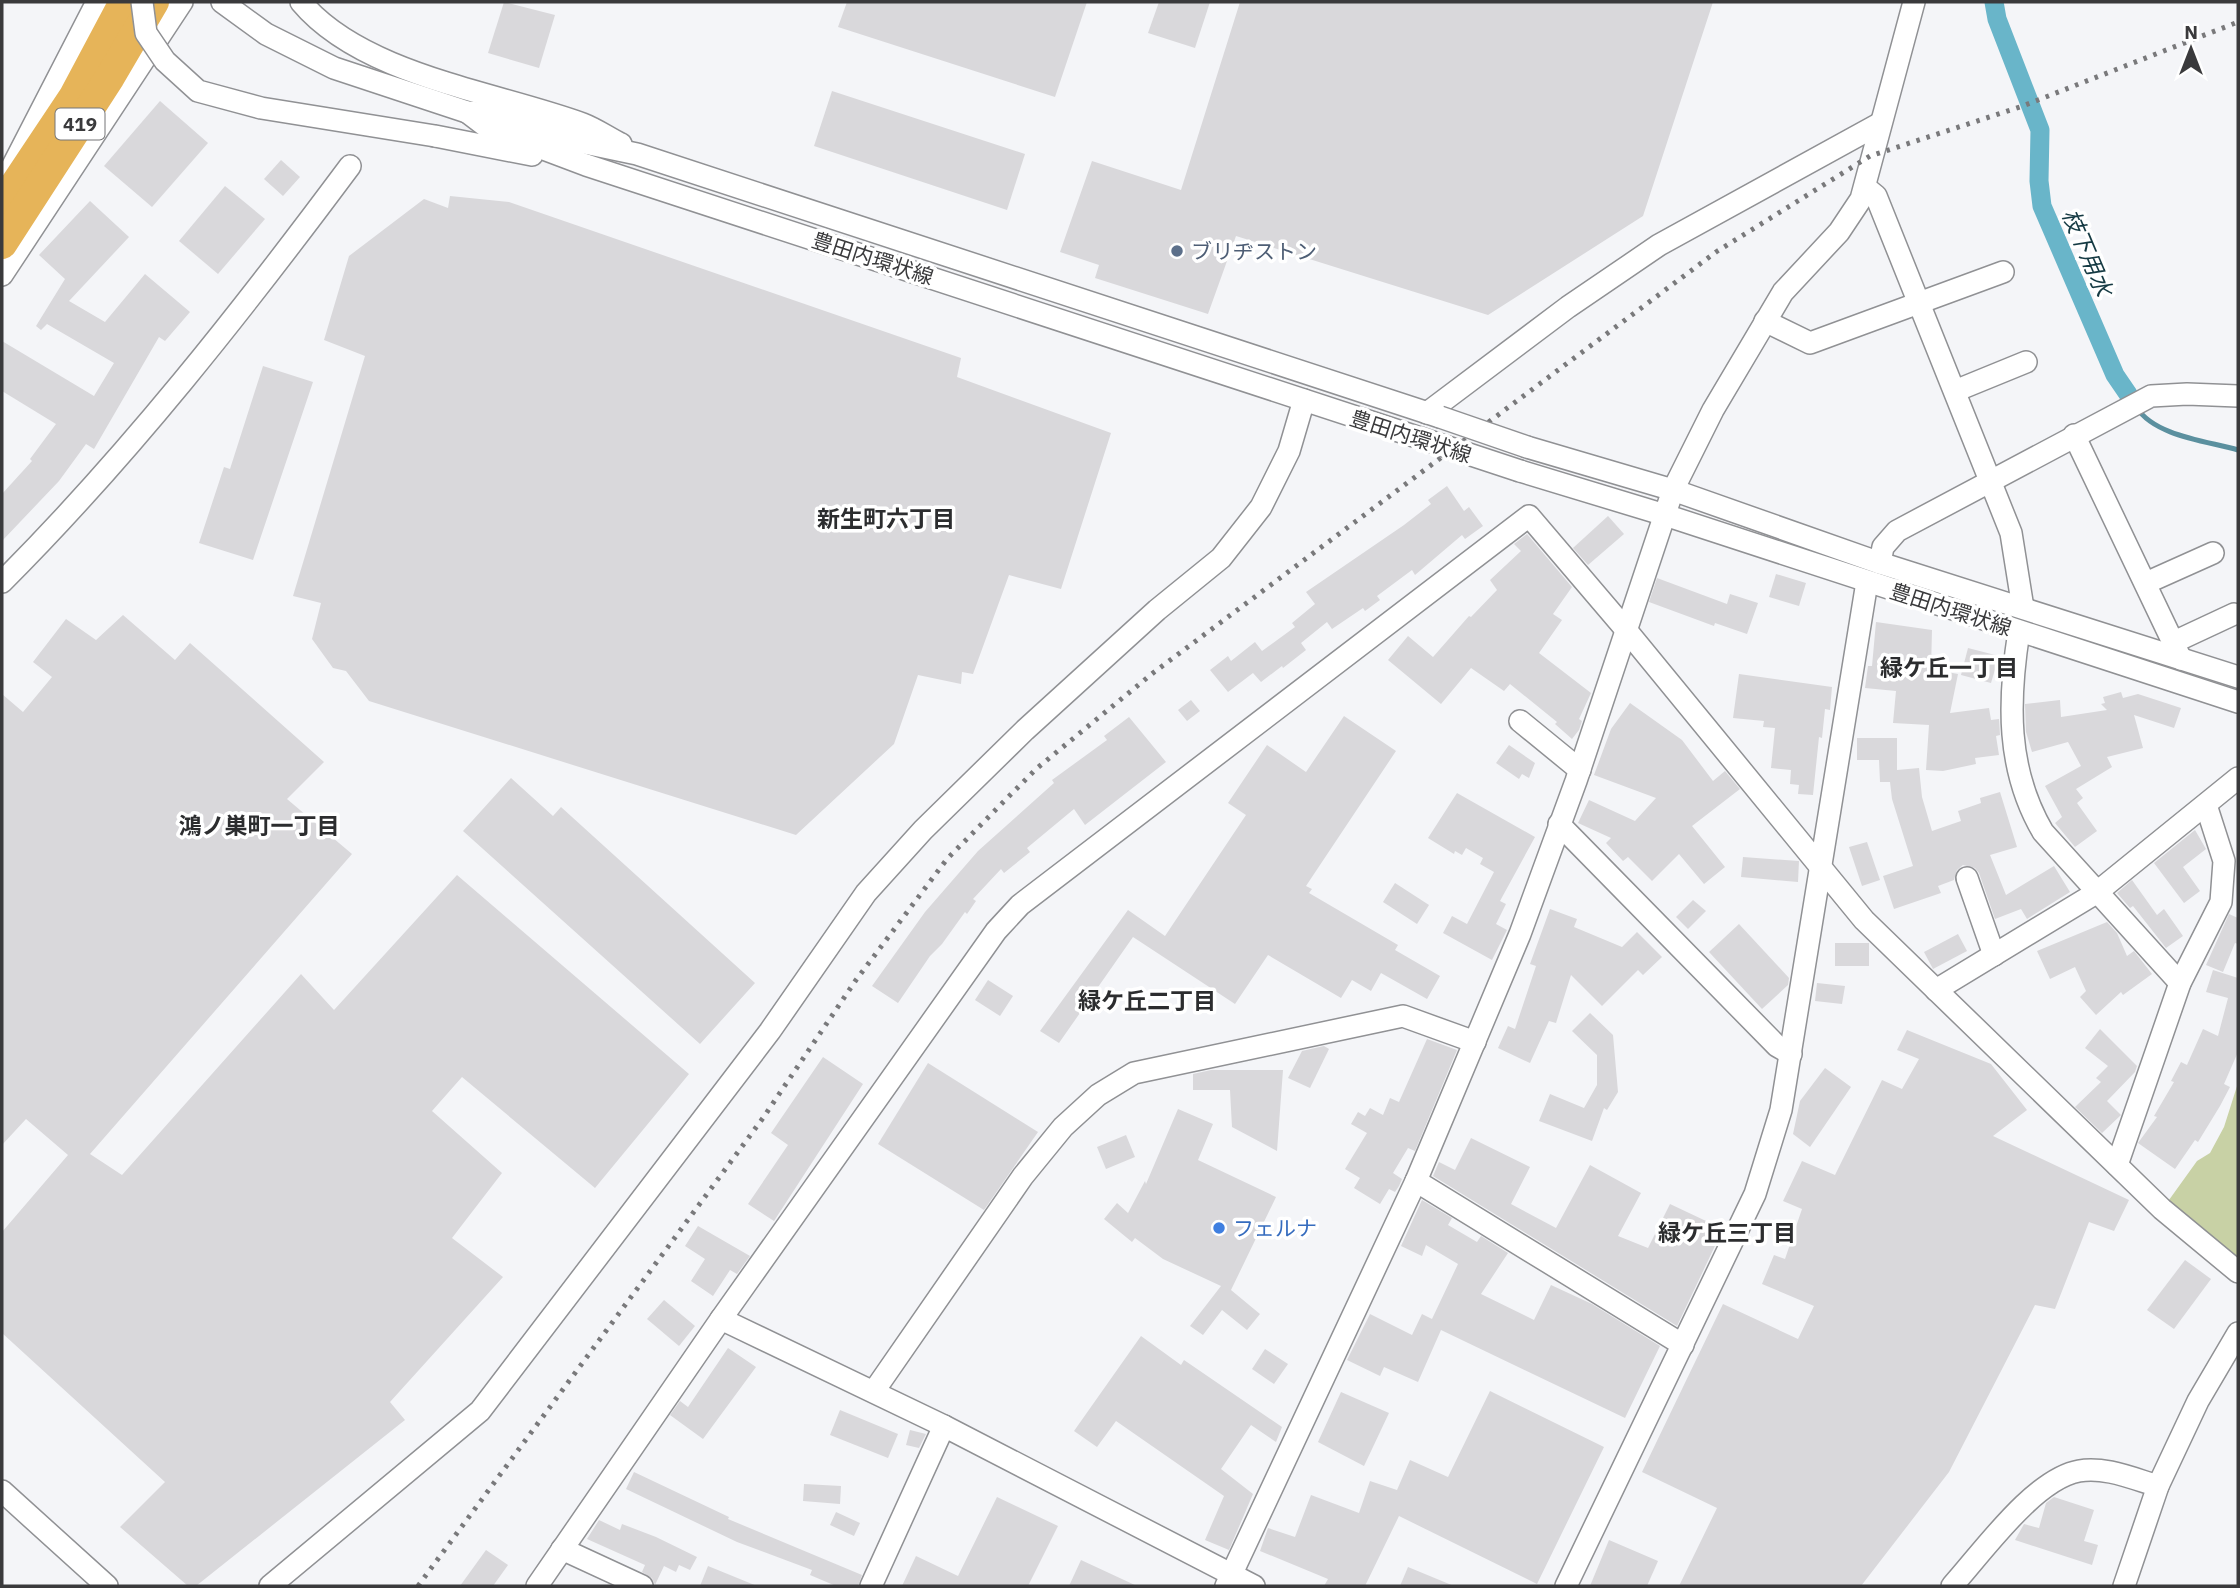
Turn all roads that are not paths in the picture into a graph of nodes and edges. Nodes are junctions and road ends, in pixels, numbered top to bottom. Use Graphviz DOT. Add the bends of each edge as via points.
graph roads {
  1 [pos="97,2"];
  2 [pos="124,2"];
  3 [pos="142,2"];
  4 [pos="154,2"];
  5 [pos="182,2"];
  6 [pos="222,2"];
  7 [pos="301,2"];
  8 [pos="1914,2"];
  9 [pos="467,112"];
  10 [pos="1879,124"];
  11 [pos="638,154"];
  12 [pos="586,165"];
  13 [pos="350,166"];
  14 [pos="2,186"];
  15 [pos="1865,187"];
  16 [pos="2,204"];
  17 [pos="2,244"];
  18 [pos="2003,272"];
  19 [pos="2,275"];
  20 [pos="1919,302"];
  21 [pos="1765,321"];
  22 [pos="2026,362"];
  23 [pos="1955,391"];
  24 [pos="2238,396"];
  25 [pos="1304,400"];
  26 [pos="1434,415"];
  27 [pos="2074,435"];
  28 [pos="1990,480"];
  29 [pos="1673,491"];
  30 [pos="1665,515"];
  31 [pos="2213,553"];
  32 [pos="1880,563"];
  33 [pos="2,582"];
  34 [pos="1867,582"];
  35 [pos="2146,583"];
  36 [pos="2023,608"];
  37 [pos="2234,614"];
  38 [pos="1627,631"];
  39 [pos="2019,631"];
  40 [pos="2178,650"];
  41 [pos="2238,677"];
  42 [pos="2238,702"];
  43 [pos="1520,721"];
  44 [pos="1580,770"];
  45 [pos="2238,778"];
  46 [pos="2206,806"];
  47 [pos="1559,824"];
  48 [pos="1820,869"];
  49 [pos="1967,878"];
  50 [pos="2096,893"];
  51 [pos="1994,955"];
  52 [pos="2179,983"];
  53 [pos="1936,990"];
  54 [pos="1475,1042"];
  55 [pos="1791,1054"];
  56 [pos="2117,1165"];
  57 [pos="1416,1181"];
  58 [pos="2238,1272"];
  59 [pos="721,1319"];
  60 [pos="2238,1333"];
  61 [pos="1683,1345"];
  62 [pos="874,1391"];
  63 [pos="944,1426"];
  64 [pos="2158,1486"];
  65 [pos="2,1491"];
  66 [pos="562,1549"];
  67 [pos="1229,1581"];
  68 [pos="107,1586"];
  69 [pos="270,1586"];
  70 [pos="537,1586"];
  71 [pos="642,1586"];
  72 [pos="871,1586"];
  73 [pos="1254,1586"];
  74 [pos="1566,1586"];
  75 [pos="1952,1586"];
  76 [pos="2124,1586"];
  1 -- 14 [label="street"];
  2 -- 16 [label="highway, 419" via="74,96"];
  3 -- 12 [label="street, bridge" via="146,33 165,61 198,91 261,108"];
  4 -- 17 [label="highway, 419"];
  5 -- 19 [label="street"];
  6 -- 9 [label="street" via="266,34 334,68"];
  7 -- 11 [label="street" via="318,22 362,50 586,125"];
  8 -- 10 [label="street"];
  9 -- 11 [label="street" via="494,114 580,142"];
  9 -- 12 [label="street" via="488,128"];
  10 -- 15 [label="street"];
  10 -- 26 [label="street" via="1659,245 1568,307"];
  11 -- 26 [label="street, 豊田内環状線"];
  12 -- 25 [label="street, 豊田内環状線"];
  13 -- 33 [label="street" via="247,302 57,526"];
  15 -- 20 [label="street" via="1876,196"];
  15 -- 21 [label="street" via="1857,209 1783,292"];
  18 -- 20 [label="street"];
  20 -- 21 [label="street" via="1810,343"];
  20 -- 23 [label="street"];
  21 -- 29 [label="street"];
  22 -- 23 [label="street"];
  23 -- 28 [label="street"];
  24 -- 27 [label="street" via="2151,397"];
  25 -- 30 [label="street, 豊田内環状線, bridge"];
  25 -- 69 [label="street" via="1289,451 1261,507 1221,558 1025,730 866,893 769,1031 480,1411"];
  26 -- 29 [label="street, 豊田内環状線, bridge"];
  27 -- 28 [label="street"];
  27 -- 35 [label="street"];
  28 -- 32 [label="street" via="1897,531 1883,547"];
  28 -- 36 [label="street" via="2011,533"];
  29 -- 30 [label="street"];
  29 -- 32 [label="street, 豊田内環状線"];
  30 -- 34 [label="street, 豊田内環状線"];
  30 -- 38 [label="street"];
  31 -- 35 [label="street"];
  32 -- 36 [label="street, 豊田内環状線"];
  34 -- 39 [label="street, 豊田内環状線"];
  34 -- 48 [label="street"];
  35 -- 40 [label="street"];
  36 -- 40 [label="street, 豊田内環状線"];
  37 -- 40 [label="street"];
  38 -- 44 [label="street"];
  38 -- 48 [label="street"];
  38 -- 59 [label="street" via="1529,516 1518,524 1020,905 996,931"];
  39 -- 42 [label="street, 豊田内環状線"];
  39 -- 50 [label="street" via="2011,684 2019,781 2043,832"];
  40 -- 41 [label="street, 豊田内環状線"];
  43 -- 44 [label="street"];
  44 -- 47 [label="street"];
  45 -- 46 [label="street"];
  46 -- 50 [label="street"];
  46 -- 52 [label="street" via="2224,861 2221,902"];
  47 -- 54 [label="street"];
  47 -- 55 [label="street" via="1777,1046"];
  48 -- 53 [label="street" via="1864,920"];
  48 -- 55 [label="street"];
  49 -- 51 [label="street"];
  50 -- 51 [label="street"];
  50 -- 52 [label="street"];
  51 -- 53 [label="street"];
  52 -- 56 [label="street"];
  53 -- 56 [label="street"];
  54 -- 57 [label="street"];
  54 -- 62 [label="street" via="1403,1016 1134,1073 1063,1127 1023,1176"];
  55 -- 61 [label="street" via="1781,1110 1755,1195"];
  56 -- 58 [label="street"];
  57 -- 61 [label="street"];
  57 -- 67 [label="street"];
  59 -- 62 [label="street"];
  59 -- 66 [label="street"];
  60 -- 64 [label="street"];
  61 -- 74 [label="street"];
  62 -- 63 [label="street"];
  63 -- 67 [label="street"];
  63 -- 72 [label="street"];
  64 -- 75 [label="street" via="2098,1470 2061,1476 2034,1497"];
  64 -- 76 [label="street"];
  65 -- 68 [label="street"];
  66 -- 70 [label="street"];
  66 -- 71 [label="street"];
  67 -- 73 [label="street"];
}
